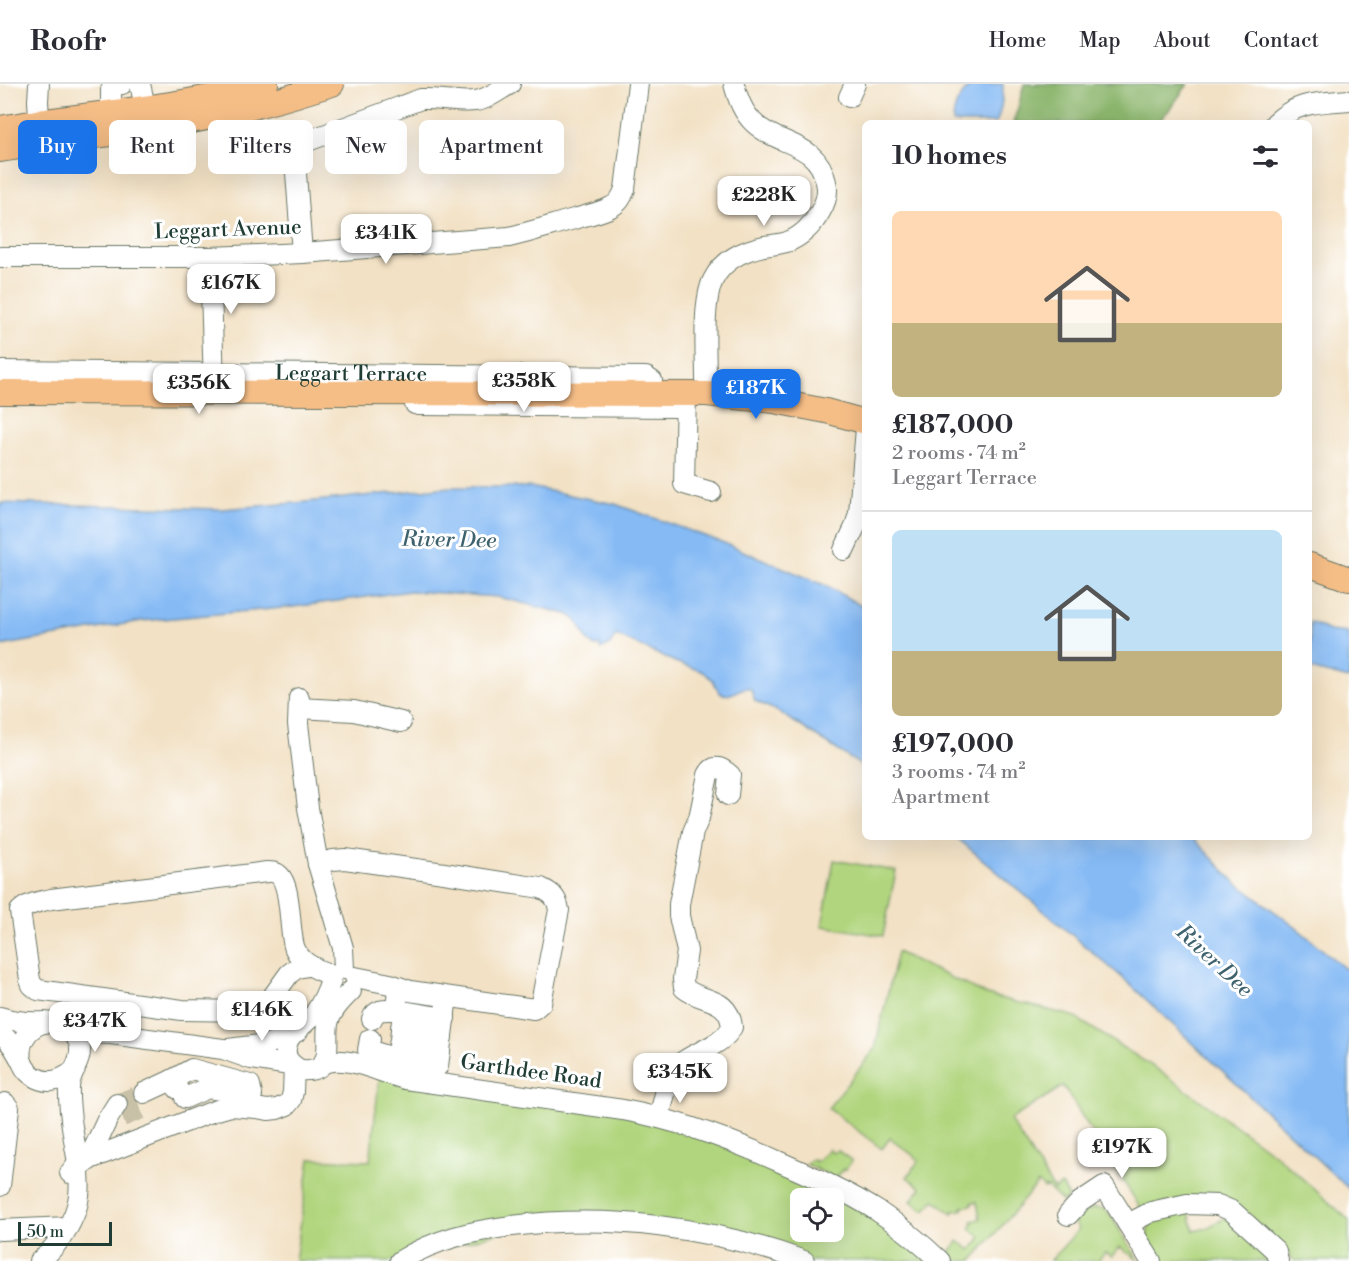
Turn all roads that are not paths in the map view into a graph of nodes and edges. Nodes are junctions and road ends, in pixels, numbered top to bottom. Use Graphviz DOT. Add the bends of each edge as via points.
graph roads {
  1 [pos="39,84"];
  2 [pos="122,84"];
  3 [pos="140,84"];
  4 [pos="266,84"];
  5 [pos="332,84"];
  6 [pos="510,84"];
  7 [pos="638,84"];
  8 [pos="734,84"];
  9 [pos="1349,100"];
  10 [pos="189,111"];
  11 [pos="111,112"];
  12 [pos="147,118"];
  13 [pos="39,120"];
  14 [pos="84,120"];
  15 [pos="1278,120"];
  16 [pos="97,125"];
  17 [pos="0,128"];
  18 [pos="18,130"];
  19 [pos="18,142"];
  20 [pos="0,150"];
  21 [pos="302,253"];
  22 [pos="0,257"];
  23 [pos="210,257"];
  24 [pos="0,371"];
  25 [pos="214,384"];
  26 [pos="0,392"];
  27 [pos="398,392"];
  28 [pos="651,393"];
  29 [pos="696,393"];
  30 [pos="862,421"];
  31 [pos="862,477"];
  32 [pos="711,492"];
  33 [pos="844,550"];
  34 [pos="1312,567"];
  35 [pos="1349,579"];
  36 [pos="401,722"];
  37 [pos="728,795"];
  38 [pos="318,864"];
  39 [pos="308,966"];
  40 [pos="343,979"];
  41 [pos="398,987"];
  42 [pos="447,997"];
  43 [pos="0,1017"];
  44 [pos="372,1019"];
  45 [pos="58,1025"];
  46 [pos="296,1031"];
  47 [pos="399,1031"];
  48 [pos="0,1033"];
  49 [pos="443,1036"];
  50 [pos="134,1038"];
  51 [pos="370,1039"];
  52 [pos="327,1042"];
  53 [pos="223,1049"];
  54 [pos="22,1062"];
  55 [pos="323,1064"];
  56 [pos="77,1065"];
  57 [pos="294,1066"];
  58 [pos="368,1067"];
  59 [pos="41,1080"];
  60 [pos="254,1101"];
  61 [pos="5,1103"];
  62 [pos="193,1107"];
  63 [pos="70,1108"];
  64 [pos="658,1117"];
  65 [pos="78,1167"];
  66 [pos="0,1186"];
  67 [pos="1068,1215"];
  68 [pos="1128,1224"];
  69 [pos="65,1227"];
  70 [pos="0,1230"];
  71 [pos="46,1256"];
  72 [pos="400,1261"];
  73 [pos="804,1261"];
  74 [pos="940,1261"];
  75 [pos="1151,1261"];
  76 [pos="1278,1261"];
  1 -- 13 [label="street"];
  2 -- 11 [label="street" via="111,90"];
  3 -- 12 [label="street"];
  4 -- 10 [label="main road" via="226,94"];
  5 -- 10 [label="main road" via="264,104"];
  6 -- 21 [label="street" via="476,101 421,99 305,142 296,151 295,160"];
  7 -- 21 [label="street, Leggart Avenue" via="625,189 612,207 509,237"];
  8 -- 29 [label="street" via="740,103 756,125 810,153 823,171 827,196 817,218 798,237 743,252 721,268 713,280"];
  9 -- 15 [label="street" via="1299,106"];
  10 -- 12 [label="main road"];
  11 -- 12 [label="main road"];
  11 -- 14 [label="main road"];
  12 -- 16 [label="main road"];
  17 -- 18 [label="main road"];
  19 -- 20 [label="main road"];
  21 -- 23 [label="street, Leggart Avenue"];
  22 -- 23 [label="street, Leggart Avenue"];
  23 -- 25 [label="street"];
  24 -- 25 [label="street, Leggart Terrace"];
  25 -- 26 [label="main road, Leggart Terrace"];
  25 -- 27 [label="main road, Leggart Terrace"];
  25 -- 28 [label="street, Leggart Terrace" via="646,377 652,381"];
  27 -- 28 [label="main road, Leggart Terrace"];
  27 -- 29 [label="street, Leggart Terrace" via="419,405 667,407 678,407"];
  28 -- 29 [label="main road, Leggart Terrace"];
  29 -- 30 [label="main road, Leggart Terrace" via="774,401"];
  29 -- 32 [label="street" via="684,484"];
  31 -- 33 [label="street" via="859,513"];
  34 -- 35 [label="main road"];
  36 -- 38 [label="street" via="299,703 298,724"];
  37 -- 64 [label="street" via="730,775 715,767 708,775 693,832 679,916 687,951 684,988 724,1007 732,1027 726,1036 673,1072"];
  38 -- 40 [label="street" via="343,948"];
  38 -- 42 [label="street" via="357,860 551,892 559,910 541,1003 534,1009"];
  39 -- 39 [label="street" via="289,974 268,1003 250,1011 182,1010 38,990 30,980 20,911 27,905 51,899 276,873 282,877 287,892 295,948"];
  39 -- 40 [label="street"];
  40 -- 41 [label="street"];
  40 -- 46 [label="street" via="327,992 316,1011"];
  40 -- 52 [label="street" via="327,1027"];
  41 -- 42 [label="street"];
  41 -- 47 [label="street"];
  42 -- 49 [label="street"];
  43 -- 45 [label="street"];
  44 -- 47 [label="street" via="380,1010"];
  45 -- 50 [label="street"];
  45 -- 54 [label="street" via="39,1024 31,1029 21,1044"];
  45 -- 56 [label="street" via="74,1034 78,1042"];
  46 -- 52 [label="street" via="314,1029"];
  46 -- 53 [label="street" via="270,1043"];
  46 -- 57 [label="street" via="286,1048"];
  47 -- 49 [label="street"];
  47 -- 49 [label="street" via="438,1066"];
  47 -- 51 [label="street" via="369,1050"];
  48 -- 54 [label="street"];
  50 -- 53 [label="street"];
  50 -- 56 [label="street" via="95,1049"];
  52 -- 55 [label="street"];
  52 -- 58 [label="street, Garthdee Road"];
  53 -- 57 [label="street" via="251,1059"];
  54 -- 59 [label="street" via="26,1070"];
  55 -- 57 [label="street" via="312,1070"];
  55 -- 58 [label="street, Garthdee Road" via="336,1060"];
  56 -- 59 [label="street" via="60,1080"];
  56 -- 63 [label="street" via="70,1079"];
  57 -- 60 [label="street" via="293,1092 287,1105 268,1110"];
  58 -- 64 [label="street, Garthdee Road" via="405,1079"];
  59 -- 65 [label="street" via="56,1101"];
  60 -- 62 [label="street"];
  60 -- 62 [label="street" via="208,1088"];
  60 -- 62 [label="street" via="250,1084 192,1069 155,1091"];
  61 -- 66 [label="street" via="9,1108"];
  62 -- 65 [label="street"];
  63 -- 65 [label="street"];
  63 -- 65 [label="street" via="84,1119 115,1114"];
  64 -- 74 [label="street, Garthdee Road" via="724,1137 818,1178 879,1212"];
  65 -- 69 [label="street" via="79,1198"];
  67 -- 68 [label="street" via="1104,1186"];
  68 -- 75 [label="street"];
  68 -- 76 [label="street" via="1151,1212 1187,1204 1218,1205 1232,1211 1276,1251"];
  69 -- 70 [label="street"];
  69 -- 71 [label="street"];
  72 -- 73 [label="street" via="451,1237 487,1229 567,1221 670,1227 754,1244"];
}
